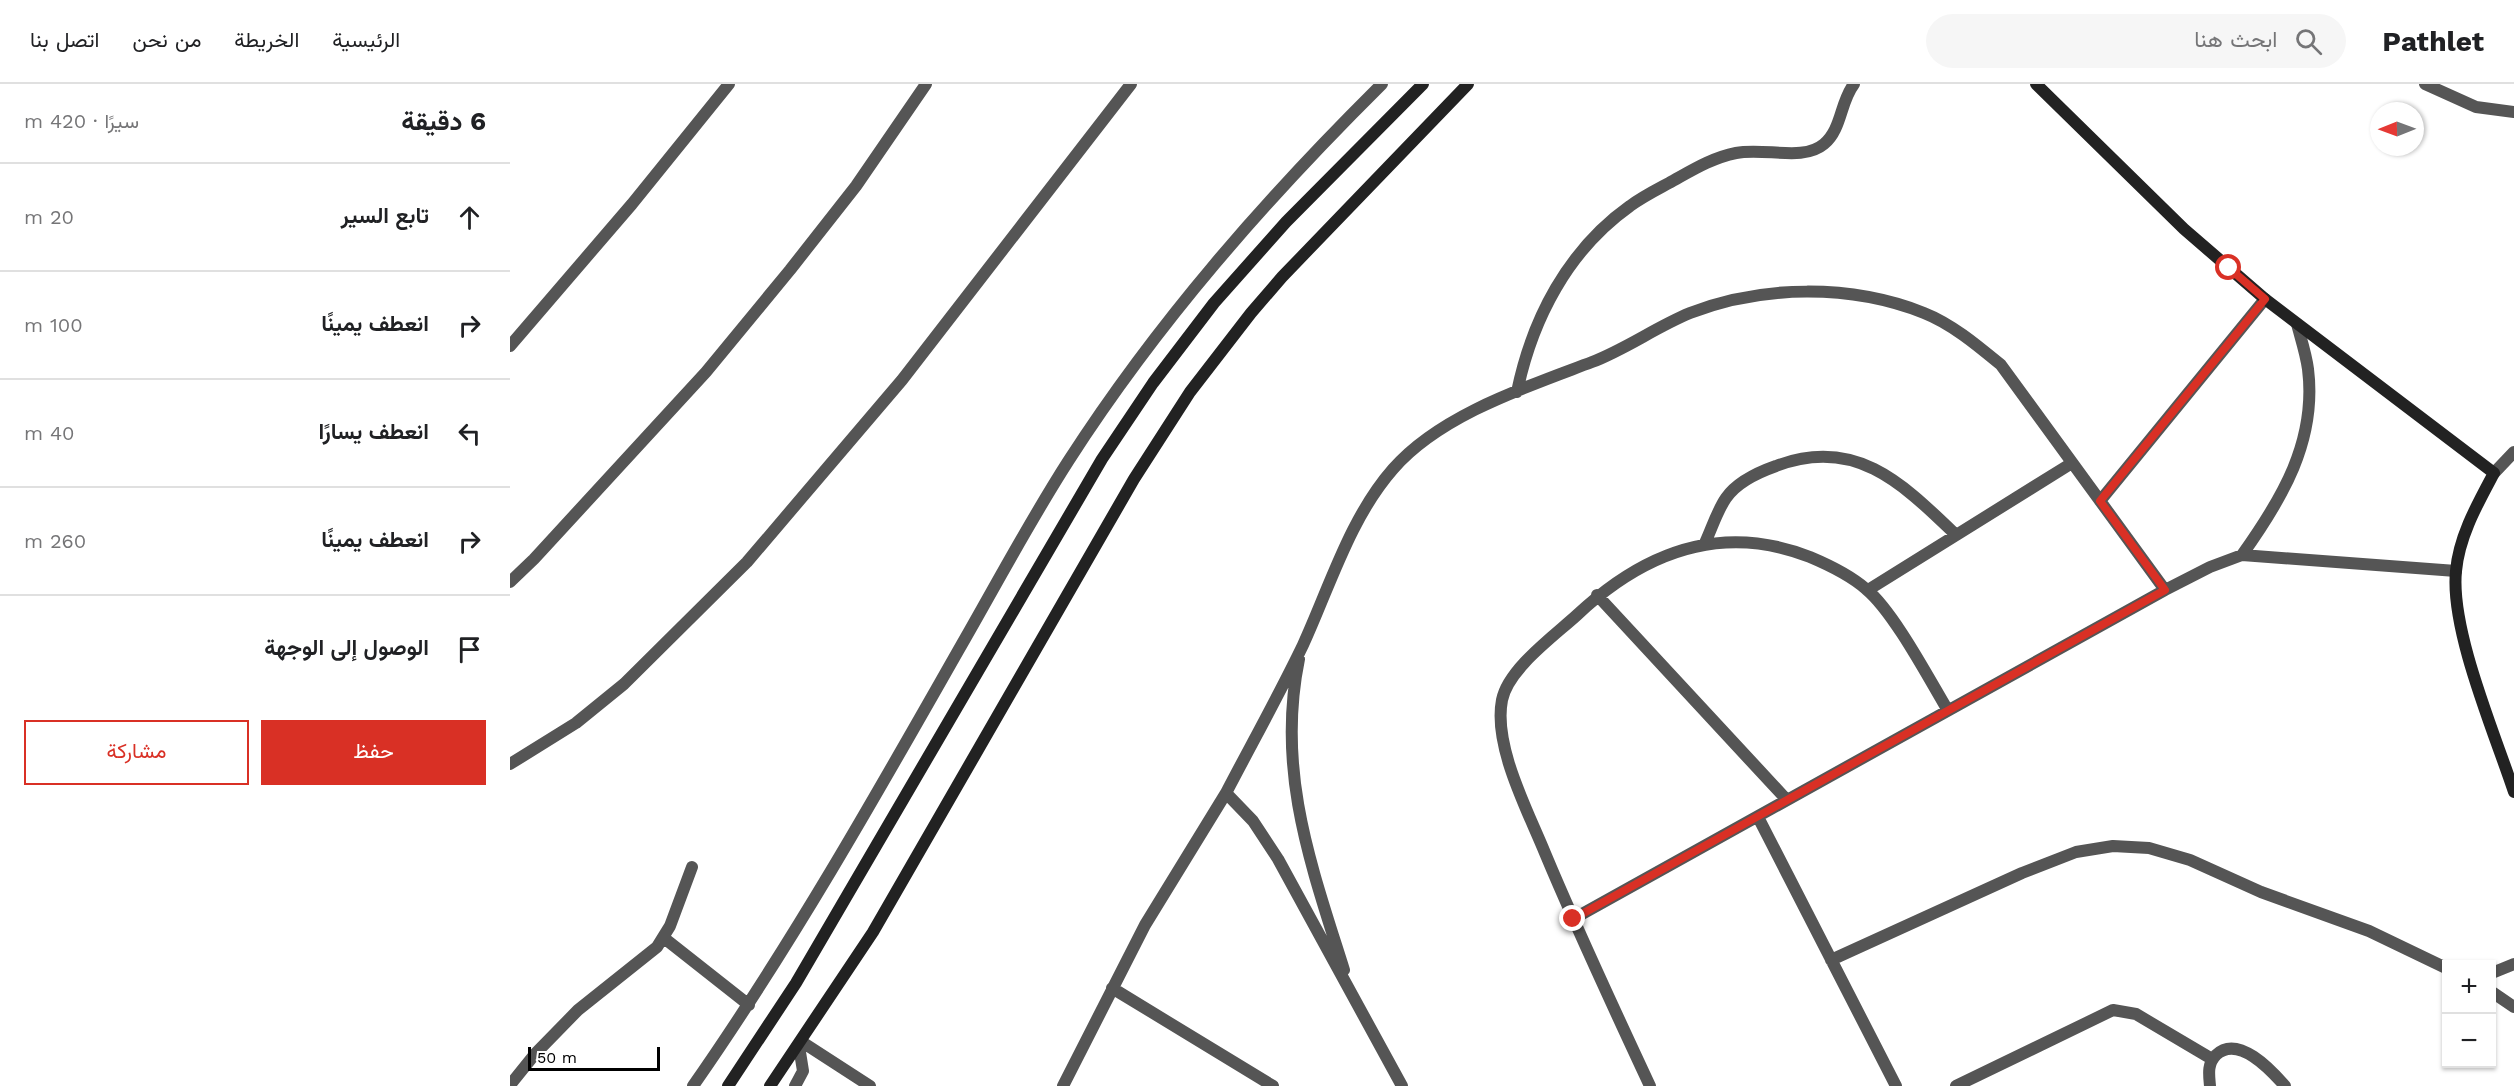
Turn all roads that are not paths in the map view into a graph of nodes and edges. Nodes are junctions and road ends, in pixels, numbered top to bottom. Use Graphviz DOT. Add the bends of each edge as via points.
graph roads {
  1 [pos="729,84"];
  2 [pos="926,84"];
  3 [pos="1131,84"];
  4 [pos="1382,84"];
  5 [pos="1423,84"];
  6 [pos="1854,84"];
  7 [pos="2036,84"];
  8 [pos="2425,84"];
  9 [pos="1467,85"];
  10 [pos="2514,112"];
  11 [pos="2265,299"];
  12 [pos="2297,324"];
  13 [pos="510,346"];
  14 [pos="1517,392"];
  15 [pos="2514,452"];
  16 [pos="2072,463"];
  17 [pos="2494,473"];
  18 [pos="2100,501"];
  19 [pos="1955,534"];
  20 [pos="1705,543"];
  21 [pos="2242,555"];
  22 [pos="2456,571"];
  23 [pos="510,582"];
  24 [pos="1868,590"];
  25 [pos="2165,590"];
  26 [pos="1597,596"];
  27 [pos="1302,646"];
  28 [pos="1947,709"];
  29 [pos="510,764"];
  30 [pos="2514,792"];
  31 [pos="1226,793"];
  32 [pos="1786,799"];
  33 [pos="1758,817"];
  34 [pos="692,867"];
  35 [pos="1573,919"];
  36 [pos="664,938"];
  37 [pos="1831,960"];
  38 [pos="2514,964"];
  39 [pos="2442,966"];
  40 [pos="2496,971"];
  41 [pos="1112,988"];
  42 [pos="1351,991"];
  43 [pos="2496,995"];
  44 [pos="749,1005"];
  45 [pos="2514,1007"];
  46 [pos="800,1044"];
  47 [pos="2212,1059"];
  48 [pos="510,1085"];
  49 [pos="693,1086"];
  50 [pos="728,1086"];
  51 [pos="770,1086"];
  52 [pos="795,1086"];
  53 [pos="870,1086"];
  54 [pos="1063,1086"];
  55 [pos="1273,1086"];
  56 [pos="1402,1086"];
  57 [pos="1650,1086"];
  58 [pos="1896,1086"];
  59 [pos="1956,1086"];
  60 [pos="2210,1086"];
  61 [pos="2285,1086"];
  1 -- 13 [label="street"];
  2 -- 23 [label="street" via="856,186 706,372"];
  3 -- 29 [label="street" via="902,380 747,562 624,684 576,723"];
  4 -- 44 [label="street" via="1314,151 1225,250 1105,405 1031,520 870,805"];
  5 -- 50 [label="street" via="1249,262 1153,382 1101,459 796,983"];
  6 -- 14 [label="street" via="1844,100 1835,130 1817,149 1798,154 1755,150 1722,156 1630,205 1610,221 1575,259 1547,303 1527,348"];
  7 -- 11 [label="street" via="2184,229"];
  8 -- 10 [label="street" via="2476,107"];
  9 -- 46 [label="street" via="1282,277 1190,392 1134,479 873,932"];
  11 -- 12 [label="street"];
  11 -- 18 [label="street"];
  12 -- 17 [label="street"];
  12 -- 21 [label="street" via="2308,369 2305,440 2279,501"];
  14 -- 16 [label="street" via="1728,300 1767,292 1810,291 1881,299 1926,314 1976,345 2001,366"];
  14 -- 27 [label="street" via="1424,440 1393,469 1349,541"];
  15 -- 17 [label="street"];
  16 -- 18 [label="street"];
  16 -- 19 [label="street"];
  17 -- 22 [label="street" via="2470,518"];
  18 -- 25 [label="street"];
  19 -- 20 [label="street" via="1907,488 1882,472 1846,459 1819,455 1792,460 1743,483 1727,497"];
  19 -- 24 [label="street"];
  20 -- 24 [label="street" via="1741,540 1790,549 1830,565"];
  20 -- 26 [label="street" via="1632,572"];
  21 -- 22 [label="street"];
  21 -- 25 [label="street"];
  22 -- 30 [label="street" via="2457,600 2467,648"];
  24 -- 28 [label="street" via="1893,621"];
  25 -- 28 [label="street"];
  26 -- 32 [label="street"];
  26 -- 35 [label="street" via="1515,673 1502,700 1502,733 1514,779"];
  27 -- 31 [label="street"];
  27 -- 42 [label="street" via="1293,701 1294,786 1304,843"];
  28 -- 32 [label="street"];
  31 -- 41 [label="street" via="1145,925"];
  31 -- 42 [label="street" via="1253,821 1278,859"];
  32 -- 33 [label="street"];
  33 -- 35 [label="street"];
  33 -- 37 [label="street"];
  34 -- 36 [label="street"];
  35 -- 57 [label="street"];
  36 -- 44 [label="street"];
  36 -- 48 [label="street" via="578,1010"];
  37 -- 39 [label="street" via="2022,873 2076,852 2114,846 2148,848 2190,860 2261,892 2369,931"];
  37 -- 58 [label="street"];
  38 -- 40 [label="street"];
  41 -- 54 [label="street"];
  41 -- 55 [label="street"];
  42 -- 56 [label="street"];
  43 -- 45 [label="street"];
  44 -- 49 [label="street"];
  46 -- 51 [label="street"];
  46 -- 52 [label="street" via="803,1071"];
  46 -- 53 [label="street"];
  47 -- 59 [label="street" via="2136,1014 2113,1010"];
  47 -- 60 [label="street"];
  47 -- 61 [label="street" via="2227,1049 2244,1051"];
}
